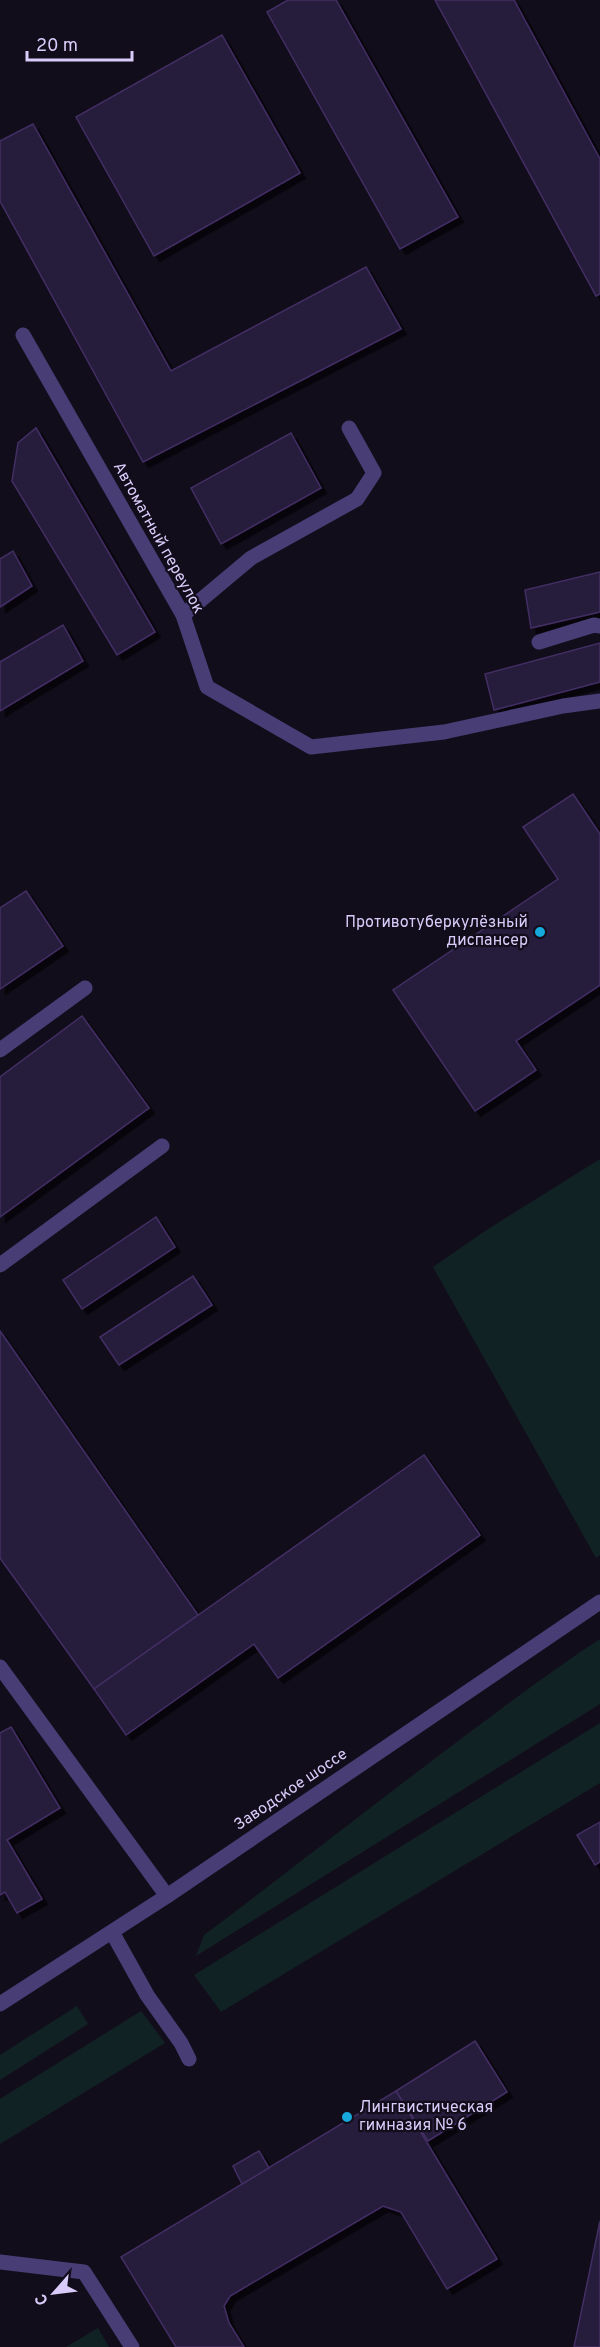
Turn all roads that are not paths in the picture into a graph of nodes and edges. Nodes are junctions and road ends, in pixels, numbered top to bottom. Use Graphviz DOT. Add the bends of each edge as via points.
graph roads {
  1 [pos="23,335"];
  2 [pos="349,428"];
  3 [pos="183,615"];
  4 [pos="600,626"];
  5 [pos="539,642"];
  6 [pos="600,701"];
  7 [pos="85,988"];
  8 [pos="0,1050"];
  9 [pos="162,1146"];
  10 [pos="0,1265"];
  11 [pos="600,1602"];
  12 [pos="0,1667"];
  13 [pos="167,1896"];
  14 [pos="112,1932"];
  15 [pos="0,2004"];
  16 [pos="189,2059"];
  17 [pos="0,2262"];
  18 [pos="132,2347"];
  1 -- 3 [label="street, Автоматный переулок"];
  2 -- 3 [label="street" via="374,473 357,499 250,558"];
  3 -- 6 [label="street, Автоматный переулок" via="207,687 311,747 444,732"];
  4 -- 5 [label="street"];
  7 -- 8 [label="street"];
  9 -- 10 [label="street"];
  11 -- 13 [label="street, Заводское шоссе"];
  12 -- 13 [label="street"];
  13 -- 14 [label="street, Заводское шоссе"];
  14 -- 15 [label="street, Заводское шоссе"];
  14 -- 16 [label="street"];
  17 -- 18 [label="street" via="84,2272"];
}
